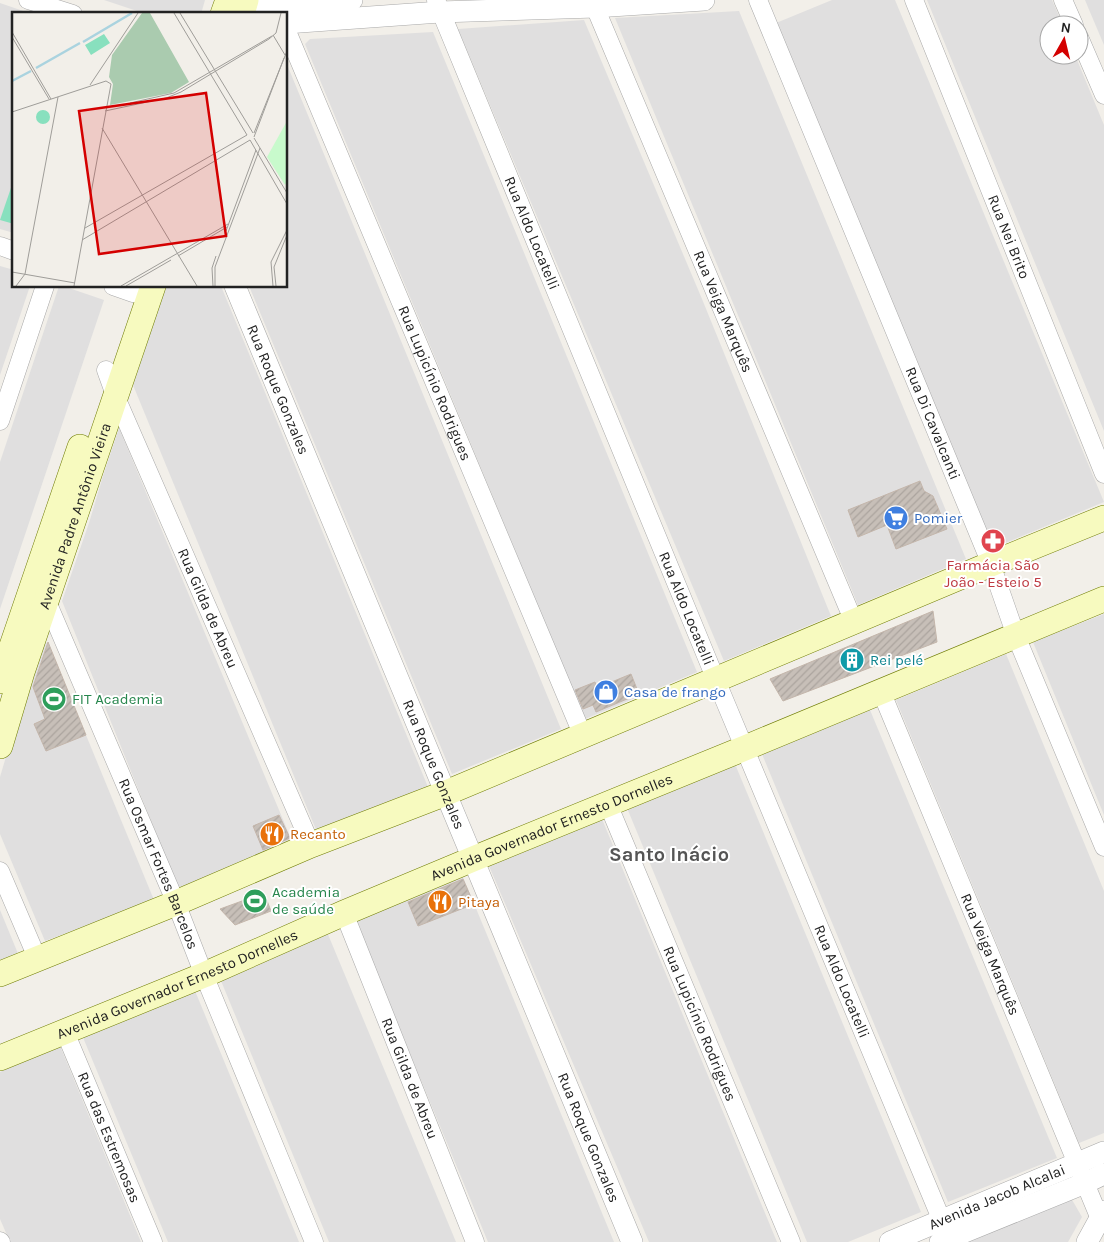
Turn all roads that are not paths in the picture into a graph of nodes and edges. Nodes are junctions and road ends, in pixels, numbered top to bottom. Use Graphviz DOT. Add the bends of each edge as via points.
graph roads {
  1 [pos="28,0"];
  2 [pos="352,0"];
  3 [pos="704,0"];
  4 [pos="758,0"];
  5 [pos="914,0"];
  6 [pos="1063,0"];
  7 [pos="593,4"];
  8 [pos="438,6"];
  9 [pos="235,7"];
  10 [pos="64,8"];
  11 [pos="1070,15"];
  12 [pos="288,23"];
  13 [pos="288,34"];
  14 [pos="1089,61"];
  15 [pos="1104,95"];
  16 [pos="0,246"];
  17 [pos="12,250"];
  18 [pos="44,288"];
  19 [pos="236,288"];
  20 [pos="137,289"];
  21 [pos="106,370"];
  22 [pos="115,395"];
  23 [pos="0,421"];
  24 [pos="1104,474"];
  25 [pos="1104,518"];
  26 [pos="991,564"];
  27 [pos="38,570"];
  28 [pos="1104,599"];
  29 [pos="46,601"];
  30 [pos="854,622"];
  31 [pos="1016,636"];
  32 [pos="716,680"];
  33 [pos="0,681"];
  34 [pos="882,691"];
  35 [pos="583,736"];
  36 [pos="0,746"];
  37 [pos="745,748"];
  38 [pos="446,793"];
  39 [pos="608,804"];
  40 [pos="311,846"];
  41 [pos="1104,847"];
  42 [pos="473,859"];
  43 [pos="0,871"];
  44 [pos="176,903"];
  45 [pos="344,913"];
  46 [pos="38,960"];
  47 [pos="0,974"];
  48 [pos="204,975"];
  49 [pos="65,1032"];
  50 [pos="0,1058"];
  51 [pos="1104,1152"];
  52 [pos="1080,1174"];
  53 [pos="1104,1174"];
  54 [pos="1102,1214"];
  55 [pos="946,1236"];
  56 [pos="153,1242"];
  57 [pos="314,1242"];
  58 [pos="475,1242"];
  59 [pos="632,1242"];
  60 [pos="791,1242"];
  61 [pos="890,1242"];
  62 [pos="1087,1242"];
  1 -- 10 [label="street"];
  2 -- 9 [label="street"];
  3 -- 7 [label="street"];
  4 -- 26 [label="street, Rua Di Cavalcanti"];
  5 -- 24 [label="street, Rua Nei Brito"];
  6 -- 11 [label="street"];
  7 -- 8 [label="street"];
  7 -- 30 [label="street, Rua Veiga Marquês"];
  8 -- 12 [label="street"];
  8 -- 32 [label="street, Rua Aldo Locatelli"];
  13 -- 35 [label="street, Rua Lupicínio Rodrigues"];
  14 -- 15 [label="street"];
  16 -- 17 [label="street"];
  18 -- 23 [label="street"];
  19 -- 38 [label="street, Rua Roque Gonzales"];
  20 -- 21 [label="main road, Avenida Padre Antônio Vieira"];
  20 -- 22 [label="main road, Avenida Padre Antônio Vieira"];
  21 -- 22 [label="street, Rua Gilda de Abreu"];
  21 -- 27 [label="main road, Avenida Padre Antônio Vieira"];
  22 -- 29 [label="main road, Avenida Padre Antônio Vieira"];
  22 -- 40 [label="street, Rua Gilda de Abreu"];
  25 -- 26 [label="main road"];
  26 -- 30 [label="main road"];
  26 -- 31 [label="street, Rua Di Cavalcanti"];
  27 -- 29 [label="street, Rua Osmar Fortes Barcelos"];
  27 -- 33 [label="main road, Avenida Padre Antônio Vieira"];
  28 -- 31 [label="main road, Avenida Governador Ernesto Dornelles"];
  29 -- 36 [label="main road, Avenida Padre Antônio Vieira"];
  29 -- 44 [label="street, Rua Osmar Fortes Barcelos"];
  30 -- 32 [label="main road"];
  31 -- 34 [label="main road, Avenida Governador Ernesto Dornelles"];
  31 -- 41 [label="street, Rua Di Cavalcanti"];
  32 -- 35 [label="main road"];
  32 -- 37 [label="street, Rua Aldo Locatelli"];
  34 -- 37 [label="main road, Avenida Governador Ernesto Dornelles"];
  34 -- 52 [label="street, Rua Veiga Marquês"];
  35 -- 38 [label="main road"];
  37 -- 39 [label="main road, Avenida Governador Ernesto Dornelles"];
  37 -- 55 [label="street, Rua Aldo Locatelli"];
  38 -- 40 [label="main road"];
  38 -- 42 [label="street, Rua Roque Gonzales"];
  39 -- 42 [label="main road, Avenida Governador Ernesto Dornelles"];
  39 -- 60 [label="street, Rua Lupicínio Rodrigues"];
  40 -- 44 [label="main road"];
  42 -- 45 [label="main road, Avenida Governador Ernesto Dornelles"];
  42 -- 59 [label="street, Rua Roque Gonzales"];
  43 -- 46 [label="street"];
  44 -- 46 [label="main road"];
  44 -- 48 [label="street, Rua Osmar Fortes Barcelos"];
  45 -- 48 [label="main road, Avenida Governador Ernesto Dornelles"];
  45 -- 58 [label="street, Rua Gilda de Abreu"];
  46 -- 47 [label="main road"];
  48 -- 49 [label="main road, Avenida Governador Ernesto Dornelles"];
  48 -- 57 [label="street, Rua Osmar Fortes Barcelos"];
  49 -- 50 [label="main road, Avenida Governador Ernesto Dornelles"];
  49 -- 56 [label="street, Rua das Estremosas"];
  51 -- 52 [label="street, Avenida Jacob Alcalai"];
  52 -- 53 [label="street, Avenida Jacob Alcalai"];
  52 -- 54 [label="street, Rua Veiga Marquês"];
  52 -- 55 [label="street, Avenida Jacob Alcalai"];
  54 -- 62 [label="street"];
  55 -- 61 [label="street, Avenida Jacob Alcalai"];
}
